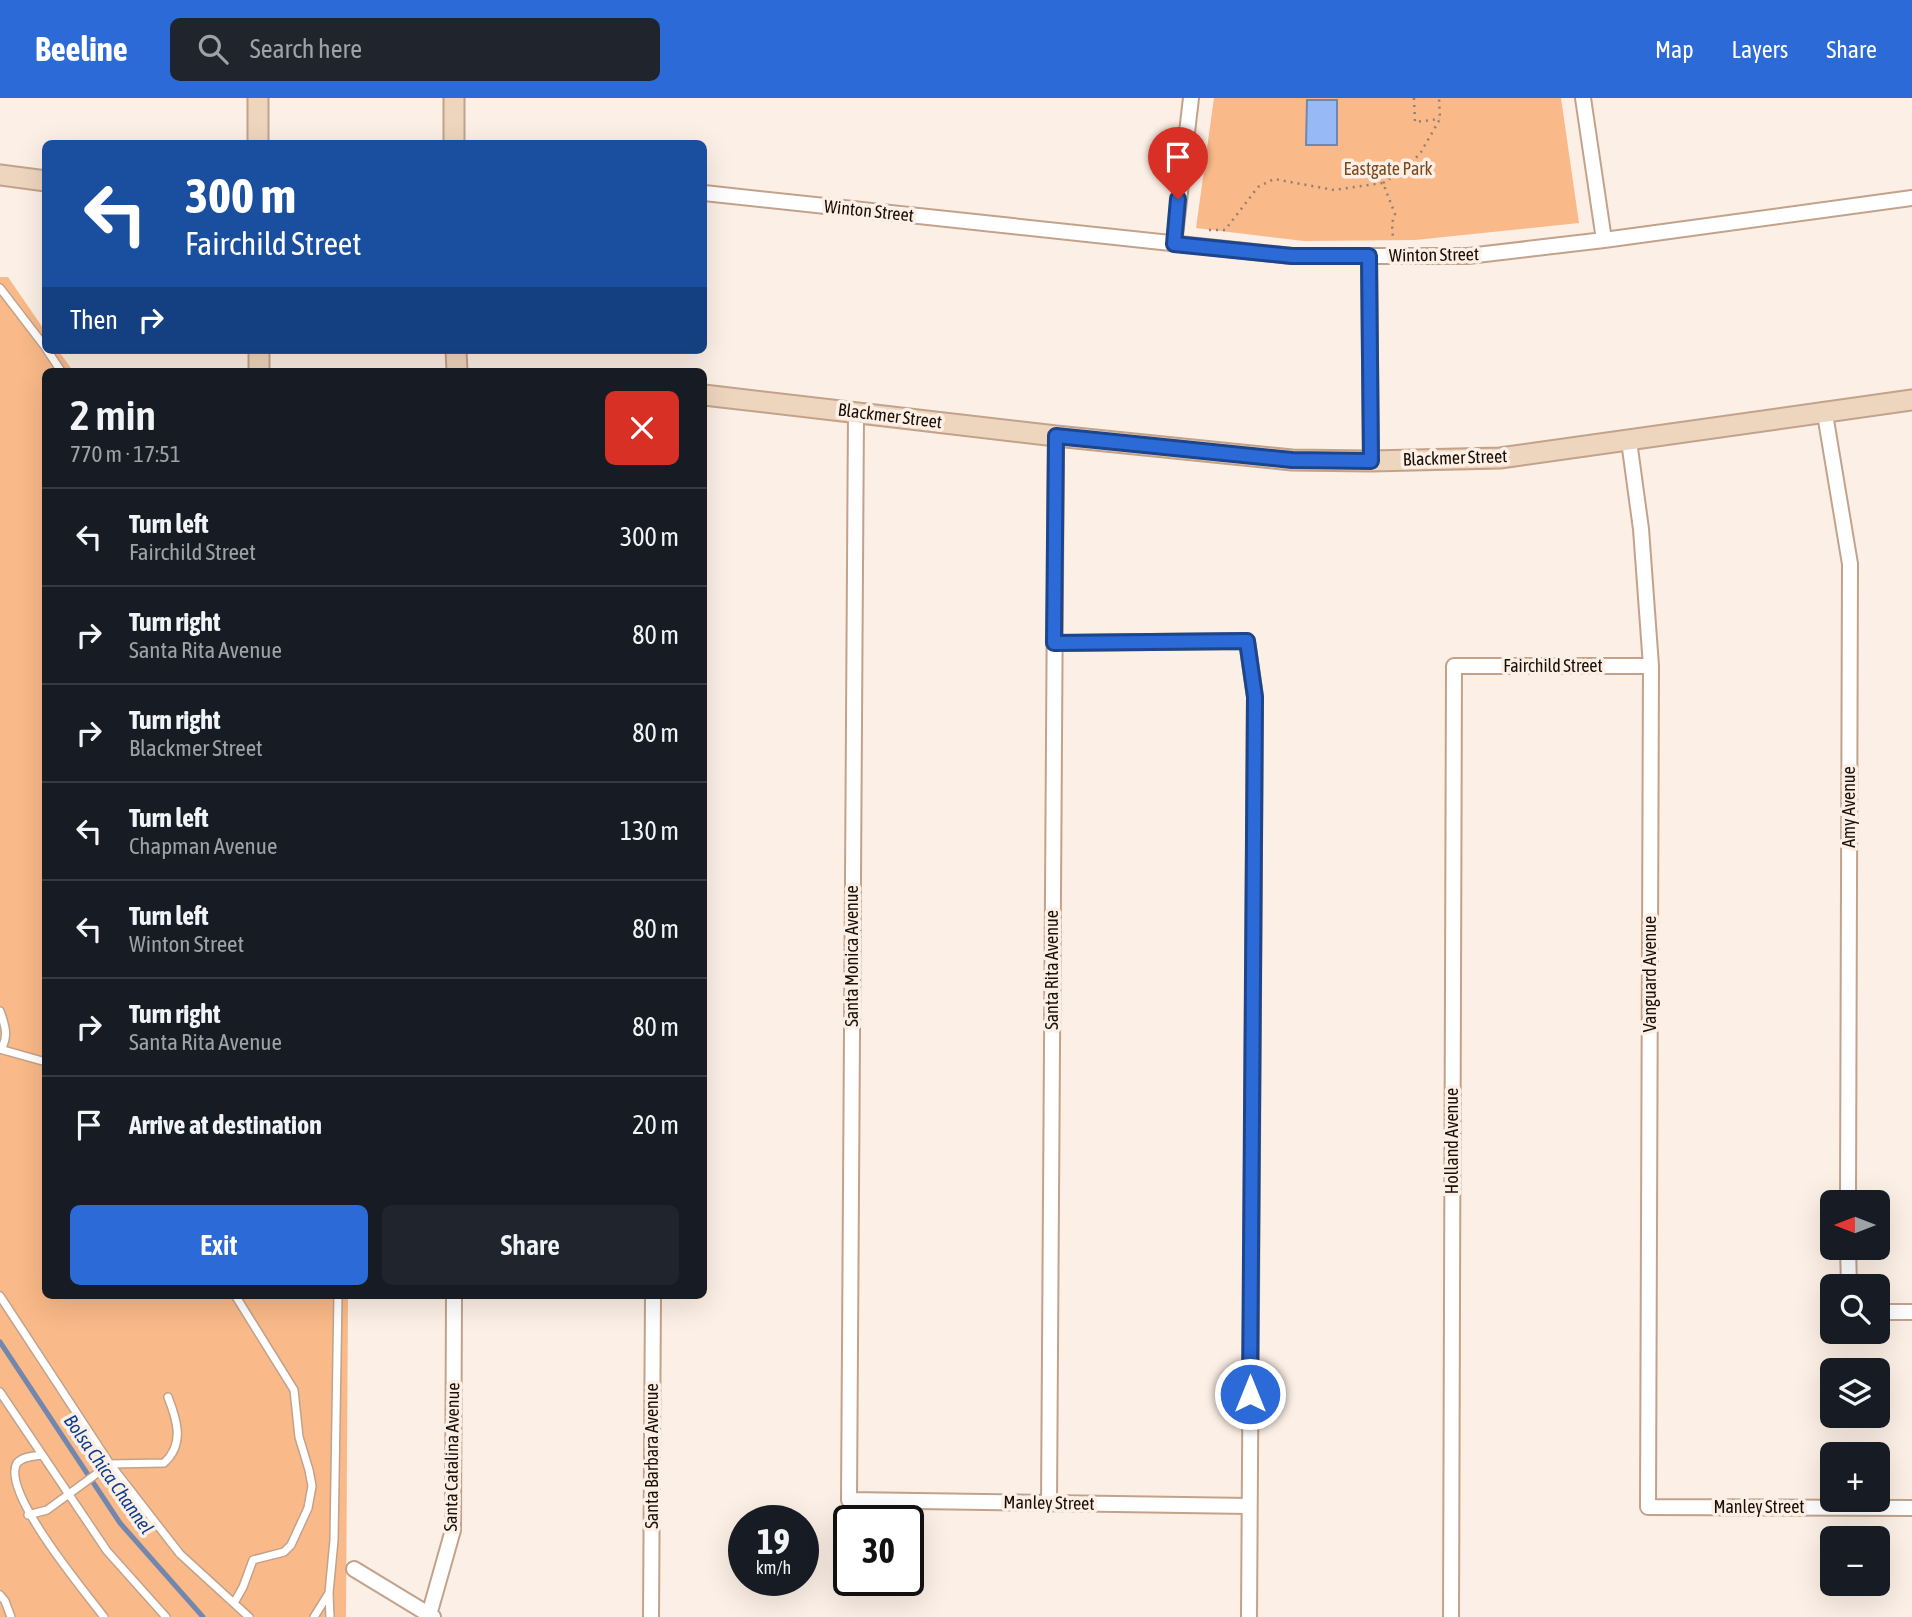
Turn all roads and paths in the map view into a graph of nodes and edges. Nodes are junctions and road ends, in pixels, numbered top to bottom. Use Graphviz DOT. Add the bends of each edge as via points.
graph roads {
  1 [pos="258,98"];
  2 [pos="454,98"];
  3 [pos="1191,98"];
  4 [pos="1413,98"];
  5 [pos="1439,98"];
  6 [pos="1583,98"];
  7 [pos="1440,118"];
  8 [pos="258,140"];
  9 [pos="454,140"];
  10 [pos="0,175"];
  11 [pos="42,180"];
  12 [pos="1384,183"];
  13 [pos="707,193"];
  14 [pos="1912,198"];
  15 [pos="1205,230"];
  16 [pos="1604,240"];
  17 [pos="1174,244"];
  18 [pos="1369,256"];
  19 [pos="1395,256"];
  20 [pos="0,288"];
  21 [pos="42,344"];
  22 [pos="707,394"];
  23 [pos="1912,400"];
  24 [pos="856,412"];
  25 [pos="1825,414"];
  26 [pos="1056,436"];
  27 [pos="1629,441"];
  28 [pos="1371,461"];
  29 [pos="1054,643"];
  30 [pos="1454,666"];
  31 [pos="1651,666"];
  32 [pos="0,1011"];
  33 [pos="0,1049"];
  34 [pos="42,1061"];
  35 [pos="1849,1190"];
  36 [pos="0,1296"];
  37 [pos="237,1299"];
  38 [pos="338,1299"];
  39 [pos="454,1299"];
  40 [pos="653,1299"];
  41 [pos="1890,1312"];
  42 [pos="1912,1312"];
  43 [pos="0,1392"];
  44 [pos="168,1397"];
  45 [pos="42,1455"];
  46 [pos="107,1466"];
  47 [pos="68,1493"];
  48 [pos="849,1500"];
  49 [pos="1049,1504"];
  50 [pos="1250,1506"];
  51 [pos="1648,1507"];
  52 [pos="1912,1508"];
  53 [pos="27,1515"];
  54 [pos="354,1569"];
  55 [pos="329,1593"];
  56 [pos="0,1595"];
  57 [pos="234,1603"];
  58 [pos="431,1616"];
  59 [pos="11,1617"];
  60 [pos="104,1617"];
  61 [pos="166,1617"];
  62 [pos="249,1617"];
  63 [pos="314,1617"];
  64 [pos="330,1617"];
  65 [pos="651,1617"];
  66 [pos="1249,1617"];
  67 [pos="1451,1617"];
  1 -- 8 [label="street"];
  2 -- 9 [label="street"];
  3 -- 17 [label="street"];
  4 -- 7 [label="path" via="1415,122"];
  5 -- 7 [label="path"];
  6 -- 16 [label="street"];
  7 -- 12 [label="path" via="1407,168"];
  10 -- 11 [label="street"];
  12 -- 15 [label="path" via="1334,190 1274,179 1258,187 1225,230"];
  12 -- 19 [label="path" via="1395,214"];
  13 -- 17 [label="street, Winton Street"];
  14 -- 16 [label="street, Winton Street"];
  16 -- 19 [label="street, Winton Street" via="1468,256"];
  17 -- 18 [label="street, Winton Street" via="1292,256"];
  18 -- 19 [label="street, Winton Street"];
  18 -- 28 [label="street"];
  20 -- 21 [label="lane"];
  22 -- 24 [label="street, Blackmer Street"];
  23 -- 25 [label="street, Blackmer Street"];
  24 -- 26 [label="street, Blackmer Street"];
  24 -- 48 [label="street, Santa Monica Avenue"];
  25 -- 27 [label="street, Blackmer Street"];
  25 -- 35 [label="street, Amy Avenue" via="1850,564"];
  26 -- 28 [label="street, Blackmer Street" via="1292,460"];
  26 -- 29 [label="street, Santa Rita Avenue"];
  27 -- 28 [label="street, Blackmer Street" via="1500,458"];
  27 -- 31 [label="street, Vanguard Avenue"];
  29 -- 49 [label="street, Santa Rita Avenue"];
  29 -- 50 [label="street" via="1247,641 1255,697"];
  30 -- 31 [label="street, Fairchild Street"];
  30 -- 67 [label="street, Holland Avenue"];
  31 -- 51 [label="street, Vanguard Avenue"];
  32 -- 33 [label="lane" via="6,1041"];
  33 -- 34 [label="lane"];
  36 -- 46 [label="lane"];
  37 -- 57 [label="lane" via="294,1390 299,1437 312,1486 308,1508 291,1545 284,1552 253,1560"];
  38 -- 55 [label="lane"];
  39 -- 58 [label="street, Santa Catalina Avenue" via="453,1530"];
  40 -- 65 [label="street, Santa Barbara Avenue"];
  41 -- 42 [label="street"];
  43 -- 45 [label="lane"];
  44 -- 46 [label="lane" via="179,1433 171,1457 164,1464"];
  45 -- 47 [label="lane"];
  45 -- 53 [label="lane" via="20,1460 12,1474"];
  46 -- 47 [label="lane"];
  46 -- 57 [label="lane" via="180,1554"];
  47 -- 53 [label="lane" via="47,1510"];
  47 -- 61 [label="lane" via="107,1552"];
  48 -- 49 [label="street, Manley Street"];
  49 -- 50 [label="street, Manley Street"];
  50 -- 66 [label="street"];
  51 -- 52 [label="street, Manley Street"];
  53 -- 60 [label="lane"];
  54 -- 58 [label="street"];
  55 -- 63 [label="lane"];
  55 -- 64 [label="lane"];
  56 -- 59 [label="lane"];
  57 -- 62 [label="lane"];
}
